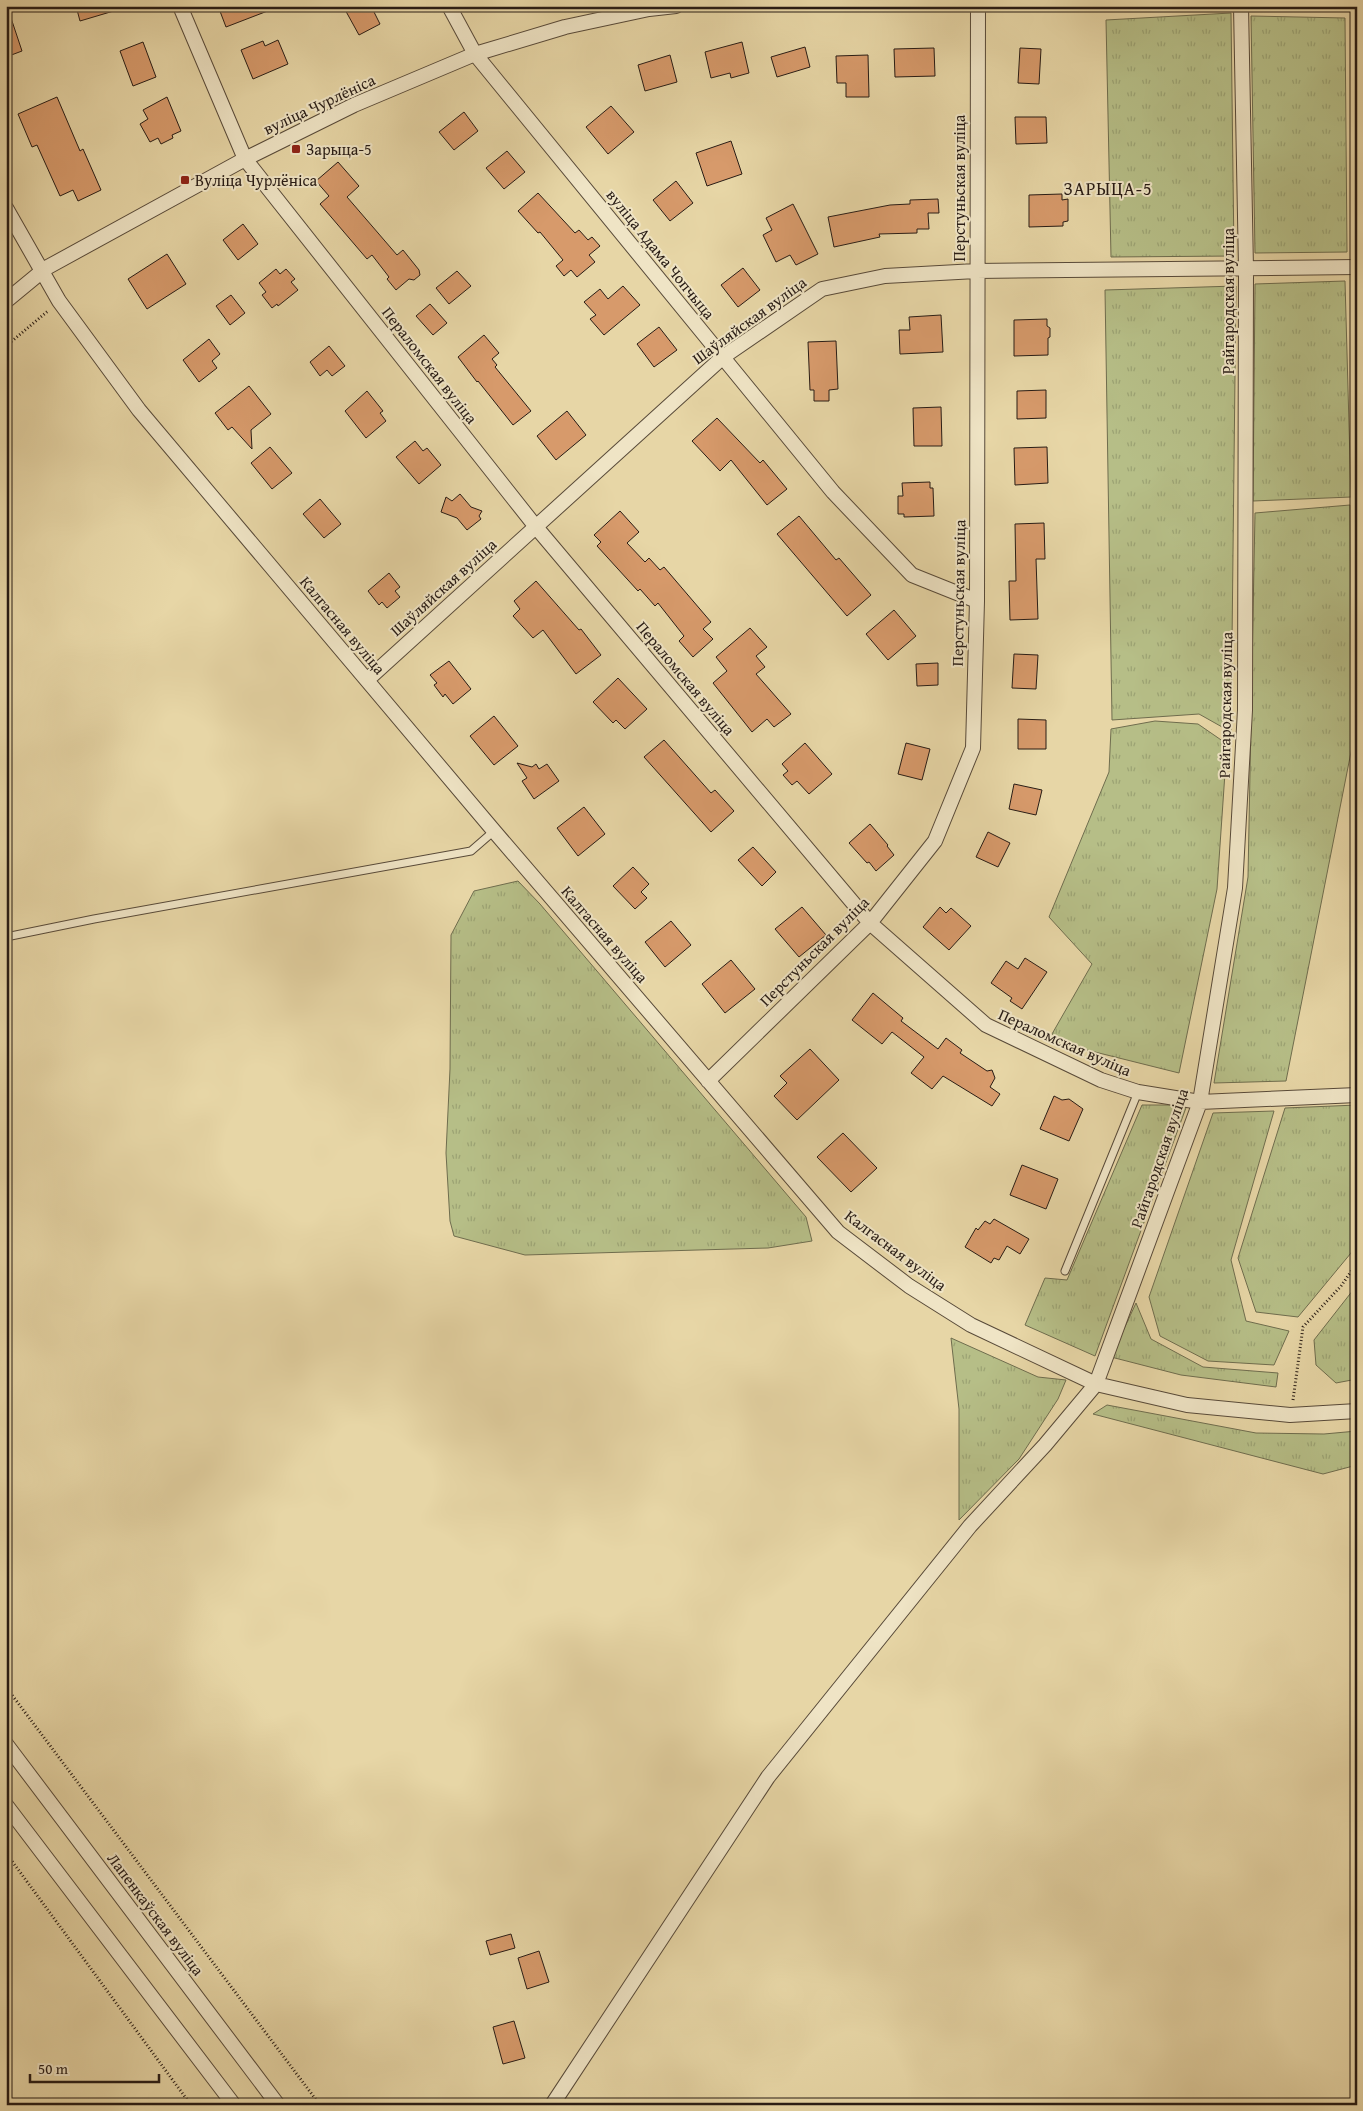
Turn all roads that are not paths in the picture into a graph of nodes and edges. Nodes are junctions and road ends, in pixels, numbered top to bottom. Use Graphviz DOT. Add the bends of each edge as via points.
graph roads {
  1 [pos="180,6"];
  2 [pos="449,6"];
  3 [pos="676,6"];
  4 [pos="978,6"];
  5 [pos="1241,6"];
  6 [pos="475,54"];
  7 [pos="245,160"];
  8 [pos="6,208"];
  9 [pos="1357,267"];
  10 [pos="1246,269"];
  11 [pos="42,271"];
  12 [pos="976,271"];
  13 [pos="6,301"];
  14 [pos="723,357"];
  15 [pos="536,527"];
  16 [pos="977,601"];
  17 [pos="367,680"];
  18 [pos="494,831"];
  19 [pos="870,923"];
  20 [pos="6,937"];
  21 [pos="708,1081"];
  22 [pos="1138,1092"];
  23 [pos="1357,1095"];
  24 [pos="1200,1102"];
  25 [pos="1065,1271"];
  26 [pos="1096,1384"];
  27 [pos="1357,1411"];
  28 [pos="6,1744"];
  29 [pos="6,1805"];
  30 [pos="234,2105"];
  31 [pos="278,2105"];
  32 [pos="552,2105"];
  1 -- 7 [label="street, Пераломская вуліца"];
  2 -- 6 [label="street, вуліца Адама Чопчыца"];
  3 -- 6 [label="street, вуліца Чурлёніса" via="565,27"];
  4 -- 12 [label="street, Перстуньская вуліца"];
  5 -- 10 [label="street, Райгародская вуліца"];
  6 -- 7 [label="street, вуліца Чурлёніса" via="354,105"];
  6 -- 14 [label="street, вуліца Адама Чопчыца"];
  7 -- 11 [label="street, вуліца Чурлёніса"];
  7 -- 15 [label="street, Пераломская вуліца"];
  8 -- 11 [label="street, Калгасная вуліца"];
  9 -- 10 [label="street, Шаўляйская вуліца"];
  10 -- 12 [label="street, Шаўляйская вуліца"];
  10 -- 24 [label="street, Райгародская вуліца" via="1245,710 1236,878"];
  11 -- 13 [label="street, вуліца Чурлёніса"];
  11 -- 17 [label="street, Калгасная вуліца" via="59,301 139,410"];
  12 -- 14 [label="street, Шаўляйская вуліца" via="884,276 822,289"];
  12 -- 16 [label="street, Перстуньская вуліца"];
  14 -- 15 [label="street, Шаўляйская вуліца"];
  14 -- 16 [label="street, вуліца Адама Чопчыца" via="833,492 912,575"];
  15 -- 17 [label="street, Шаўляйская вуліца"];
  15 -- 19 [label="street, Пераломская вуліца"];
  16 -- 19 [label="street, Перстуньская вуліца" via="973,748 935,841"];
  17 -- 18 [label="street, Калгасная вуліца"];
  18 -- 20 [label="lane" via="471,851"];
  18 -- 21 [label="street, Калгасная вуліца"];
  19 -- 21 [label="street, Перстуньская вуліца"];
  19 -- 22 [label="street, Пераломская вуліца" via="986,1025 1101,1080"];
  21 -- 26 [label="street, Калгасная вуліца" via="838,1232 909,1286 970,1325"];
  22 -- 24 [label="street, Пераломская вуліца"];
  22 -- 25 [label="lane"];
  23 -- 24 [label="street, Пераломская вуліца"];
  24 -- 26 [label="street, Райгародская вуліца"];
  26 -- 27 [label="street, Калгасная вуліца" via="1186,1405 1290,1415"];
  26 -- 32 [label="street, Райгародская вуліца" via="970,1526 768,1776"];
  28 -- 31 [label="street, Лапенкаўская вуліца"];
  29 -- 30 [label="street"];
}
